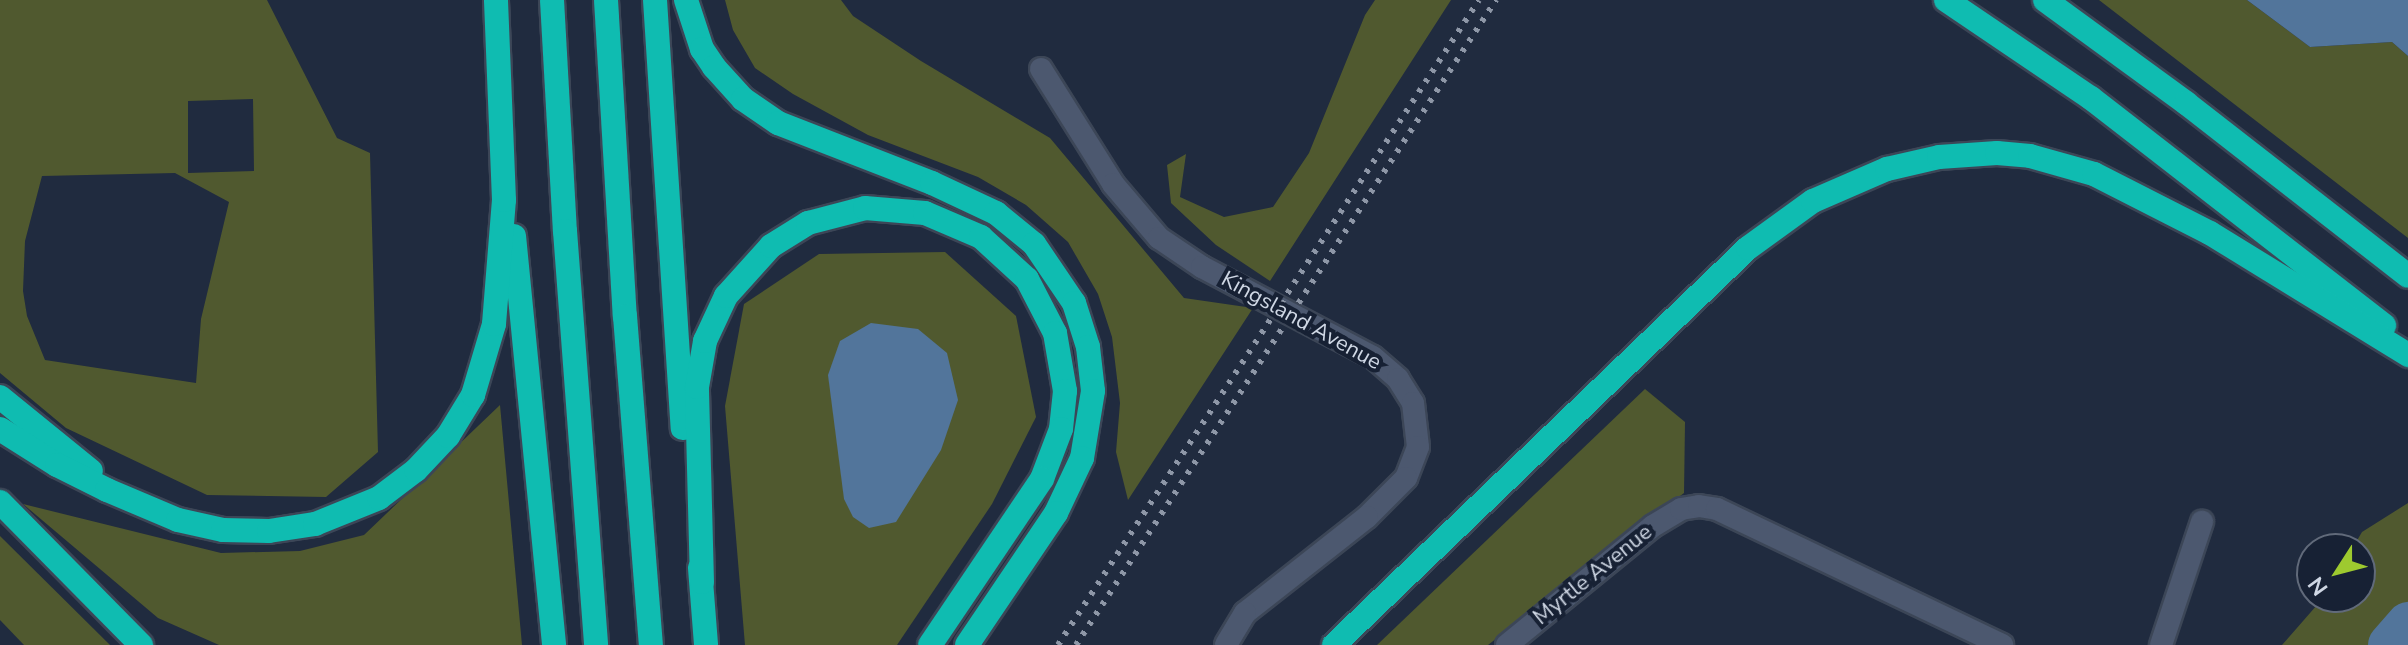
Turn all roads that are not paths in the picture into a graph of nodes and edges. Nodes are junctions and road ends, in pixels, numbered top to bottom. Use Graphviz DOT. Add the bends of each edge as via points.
graph roads {
  1 [pos="496,0"];
  2 [pos="552,0"];
  3 [pos="606,0"];
  4 [pos="655,0"];
  5 [pos="686,0"];
  6 [pos="1946,0"];
  7 [pos="2045,0"];
  8 [pos="1041,69"];
  9 [pos="503,126"];
  10 [pos="2408,276"];
  11 [pos="2408,343"];
  12 [pos="2408,355"];
  13 [pos="0,397"];
  14 [pos="0,429"];
  15 [pos="0,502"];
  16 [pos="136,502"];
  17 [pos="2202,522"];
  18 [pos="702,582"];
  19 [pos="141,645"];
  20 [pos="554,645"];
  21 [pos="596,645"];
  22 [pos="651,645"];
  23 [pos="706,645"];
  24 [pos="930,645"];
  25 [pos="967,645"];
  26 [pos="1226,645"];
  27 [pos="1334,645"];
  28 [pos="1507,645"];
  29 [pos="2002,645"];
  30 [pos="2161,645"];
  1 -- 9 [label="highway"];
  2 -- 21 [label="highway"];
  3 -- 22 [label="highway"];
  4 -- 18 [label="highway" via="680,403"];
  5 -- 25 [label="highway" via="702,49 743,99 786,127 996,213 1034,244 1074,303 1092,368 1092,413 1082,458 1056,513"];
  6 -- 11 [label="highway" via="2128,125"];
  7 -- 10 [label="highway"];
  8 -- 26 [label="street, Kingsland Avenue" via="1113,184 1159,238 1202,267 1373,357 1398,379 1413,403 1418,447 1406,478 1367,517 1251,607"];
  9 -- 16 [label="highway" via="502,248 490,345 473,395 433,453 379,498 292,529 223,530 178,520"];
  9 -- 20 [label="highway"];
  12 -- 27 [label="highway" via="2181,216 2094,174 2030,156 1997,153 1939,157 1887,169 1813,201 1748,248"];
  13 -- 16 [label="highway"];
  14 -- 16 [label="highway" via="57,465"];
  15 -- 19 [label="highway"];
  17 -- 30 [label="street"];
  18 -- 23 [label="highway"];
  18 -- 24 [label="highway" via="697,387 705,341 726,296 771,246 808,223 865,208 925,213 981,237 1027,279 1055,333 1065,391 1061,429 1042,479"];
  28 -- 29 [label="street, Myrtle Avenue" via="1643,534 1681,509 1699,506 1717,509"];
}
